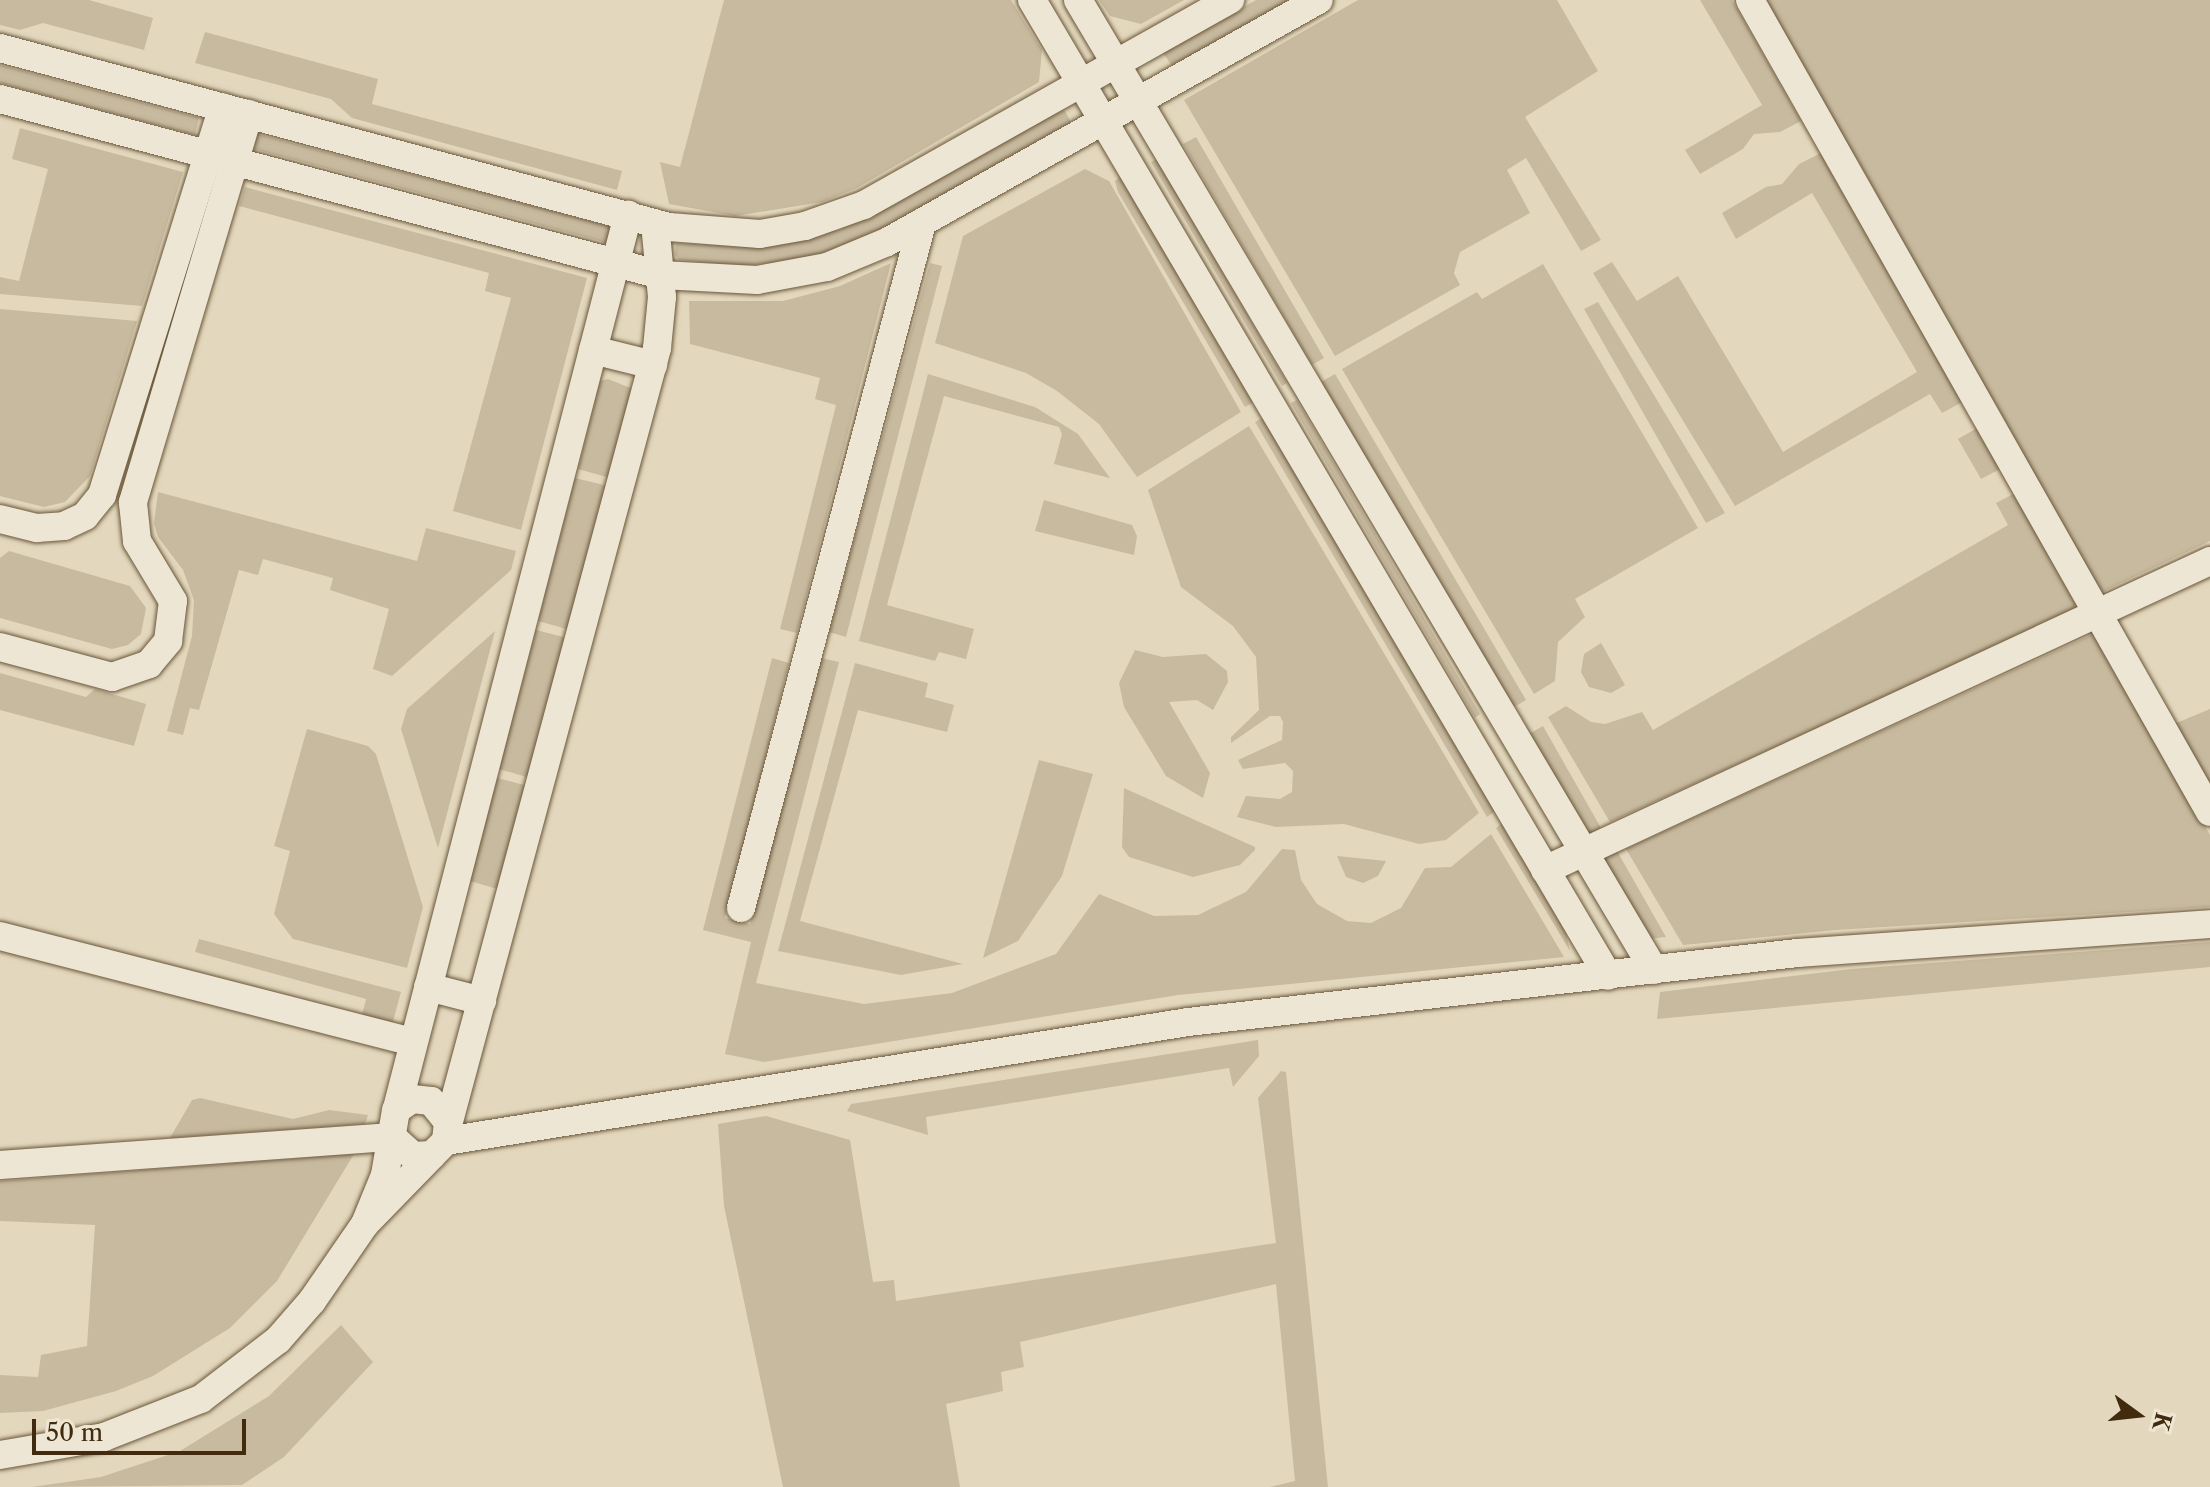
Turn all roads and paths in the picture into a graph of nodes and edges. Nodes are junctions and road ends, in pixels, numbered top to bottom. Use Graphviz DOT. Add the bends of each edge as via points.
graph roads {
  1 [pos="1032,0"];
  2 [pos="1078,0"];
  3 [pos="1230,0"];
  4 [pos="1319,0"];
  5 [pos="1750,0"];
  6 [pos="0,48"];
  7 [pos="1117,63"];
  8 [pos="1084,83"];
  9 [pos="0,99"];
  10 [pos="1141,100"];
  11 [pos="236,110"];
  12 [pos="1106,120"];
  13 [pos="222,158"];
  14 [pos="628,215"];
  15 [pos="655,223"];
  16 [pos="922,223"];
  17 [pos="615,262"];
  18 [pos="661,275"];
  19 [pos="593,350"];
  20 [pos="653,365"];
  21 [pos="88,513"];
  22 [pos="0,519"];
  23 [pos="132,522"];
  24 [pos="2210,561"];
  25 [pos="2098,614"];
  26 [pos="0,647"];
  27 [pos="2210,812"];
  28 [pos="1584,851"];
  29 [pos="1545,870"];
  30 [pos="741,908"];
  31 [pos="2210,924"];
  32 [pos="0,936"];
  33 [pos="1654,970"];
  34 [pos="1608,976"];
  35 [pos="428,987"];
  36 [pos="482,1001"];
  37 [pos="413,1042"];
  38 [pos="394,1124"];
  39 [pos="442,1140"];
  40 [pos="0,1165"];
  41 [pos="365,1224"];
  42 [pos="0,1455"];
  1 -- 8 [label="street"];
  2 -- 7 [label="street"];
  3 -- 7 [label="street"];
  4 -- 10 [label="street"];
  5 -- 25 [label="street"];
  6 -- 11 [label="street"];
  7 -- 8 [label="street"];
  7 -- 10 [label="street"];
  8 -- 12 [label="street"];
  8 -- 15 [label="street" via="835,218 745,234"];
  9 -- 13 [label="street"];
  10 -- 12 [label="street"];
  10 -- 28 [label="street"];
  11 -- 13 [label="street"];
  11 -- 14 [label="street"];
  12 -- 16 [label="street"];
  12 -- 29 [label="street"];
  13 -- 17 [label="street"];
  13 -- 21 [label="street" via="114,465"];
  13 -- 23 [label="street"];
  14 -- 15 [label="street"];
  14 -- 17 [label="street"];
  15 -- 18 [label="street"];
  16 -- 18 [label="street" via="848,260 792,275 721,281"];
  16 -- 30 [label="street"];
  17 -- 18 [label="street"];
  17 -- 19 [label="street"];
  18 -- 20 [label="street"];
  19 -- 20 [label="street"];
  19 -- 35 [label="street"];
  20 -- 36 [label="street"];
  21 -- 22 [label="street" via="52,528"];
  21 -- 23 [label="street"];
  23 -- 26 [label="street" via="141,550 173,601 172,632 157,658 132,674 112,677"];
  24 -- 25 [label="street"];
  25 -- 27 [label="street"];
  25 -- 28 [label="street"];
  28 -- 29 [label="street"];
  28 -- 33 [label="street"];
  29 -- 34 [label="street"];
  31 -- 33 [label="street" via="1797,953"];
  32 -- 37 [label="street"];
  33 -- 34 [label="street"];
  34 -- 39 [label="street" via="1068,1038 694,1104"];
  35 -- 36 [label="street"];
  35 -- 37 [label="street"];
  36 -- 39 [label="street"];
  37 -- 38 [label="street"];
  38 -- 39 [label="street" via="403,1152"];
  38 -- 39 [label="street" via="412,1099 431,1101"];
  38 -- 40 [label="street"];
  38 -- 41 [label="street" via="385,1175"];
  39 -- 41 [label="street"];
  41 -- 42 [label="street" via="278,1340 201,1399 104,1437"];
}
